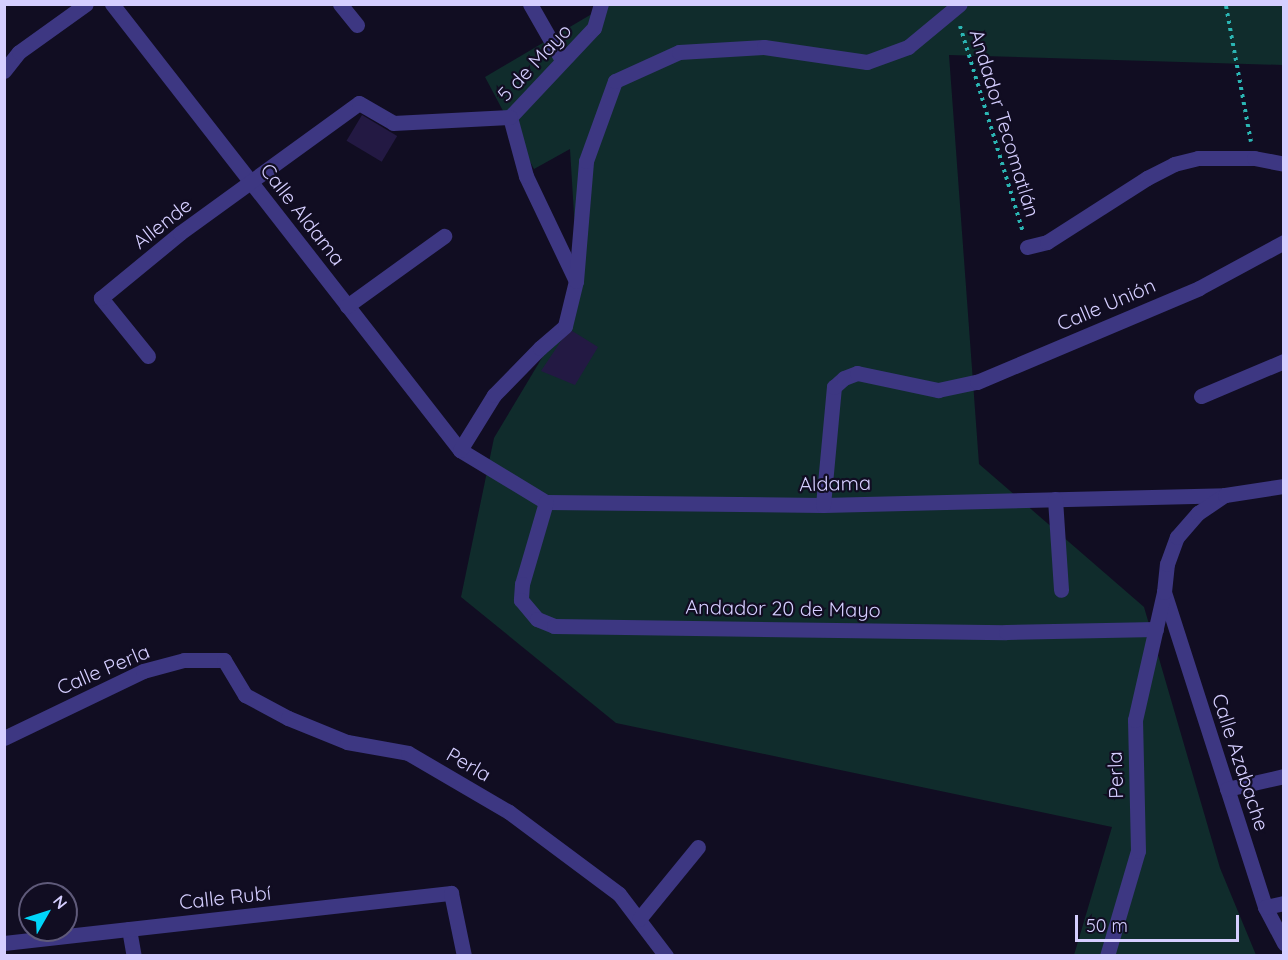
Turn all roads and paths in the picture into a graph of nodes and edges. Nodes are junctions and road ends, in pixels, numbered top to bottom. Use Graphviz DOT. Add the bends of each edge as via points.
graph roads {
  1 [pos="86,4"];
  2 [pos="112,4"];
  3 [pos="340,4"];
  4 [pos="531,4"];
  5 [pos="601,4"];
  6 [pos="957,6"];
  7 [pos="1226,6"];
  8 [pos="357,25"];
  9 [pos="562,60"];
  10 [pos="4,71"];
  11 [pos="510,117"];
  12 [pos="1254,158"];
  13 [pos="1284,164"];
  14 [pos="251,182"];
  15 [pos="444,236"];
  16 [pos="1284,242"];
  17 [pos="1027,247"];
  18 [pos="576,281"];
  19 [pos="347,306"];
  20 [pos="148,356"];
  21 [pos="1284,361"];
  22 [pos="1201,396"];
  23 [pos="460,450"];
  24 [pos="1284,486"];
  25 [pos="1225,495"];
  26 [pos="1055,499"];
  27 [pos="546,502"];
  28 [pos="824,505"];
  29 [pos="1061,590"];
  30 [pos="1164,592"];
  31 [pos="1156,629"];
  32 [pos="224,660"];
  33 [pos="4,738"];
  34 [pos="1284,776"];
  35 [pos="1227,789"];
  36 [pos="698,847"];
  37 [pos="1284,903"];
  38 [pos="1265,908"];
  39 [pos="639,919"];
  40 [pos="129,929"];
  41 [pos="4,943"];
  42 [pos="1284,943"];
  43 [pos="134,956"];
  44 [pos="464,956"];
  45 [pos="666,956"];
  46 [pos="1107,956"];
  1 -- 10 [label="street" via="19,52"];
  2 -- 14 [label="street, Calle Aldama"];
  3 -- 8 [label="street"];
  4 -- 9 [label="street"];
  5 -- 9 [label="street, 5 de Mayo" via="594,28"];
  6 -- 17 [label="path, Andador Tecomatlán"];
  6 -- 18 [label="street" via="908,47 867,62 764,47 679,52 615,81 586,161"];
  7 -- 12 [label="path"];
  9 -- 11 [label="street, 5 de Mayo"];
  11 -- 14 [label="street, Allende" via="393,123 358,103"];
  11 -- 18 [label="street, 5 de Mayo" via="526,176"];
  12 -- 13 [label="street"];
  12 -- 17 [label="street" via="1198,158 1174,164 1147,177 1047,242"];
  14 -- 19 [label="street, Calle Aldama"];
  14 -- 20 [label="street, Allende" via="180,233 101,298"];
  15 -- 19 [label="street"];
  16 -- 28 [label="street, Calle Unión" via="1199,288 977,382 938,390 856,373 844,378 834,387"];
  18 -- 23 [label="street" via="565,326 495,395"];
  19 -- 23 [label="street, Calle Aldama"];
  21 -- 22 [label="street"];
  23 -- 27 [label="street"];
  24 -- 25 [label="street, Aldama"];
  25 -- 26 [label="street, Aldama"];
  25 -- 30 [label="street, Perla" via="1198,513 1177,537 1167,564"];
  26 -- 28 [label="street, Aldama"];
  26 -- 29 [label="street"];
  27 -- 28 [label="street, Aldama"];
  27 -- 31 [label="street, Andador 20 de Mayo" via="520,600 537,619 554,626 1006,632"];
  30 -- 31 [label="street, Perla"];
  30 -- 35 [label="street, Calle Azabache"];
  31 -- 46 [label="street, Perla" via="1135,720 1138,851"];
  32 -- 33 [label="street, Calle Perla" via="184,660 143,671"];
  32 -- 39 [label="street, Perla" via="245,695 288,718 347,742 408,753 509,812 619,894"];
  34 -- 35 [label="street"];
  35 -- 38 [label="street, Calle Azabache"];
  36 -- 39 [label="street"];
  37 -- 38 [label="street"];
  38 -- 42 [label="street, Calle Azabache"];
  39 -- 45 [label="street, Perla"];
  40 -- 41 [label="street, Calle Rubí"];
  40 -- 43 [label="street"];
  40 -- 44 [label="street, Calle Rubí" via="451,893"];
}
